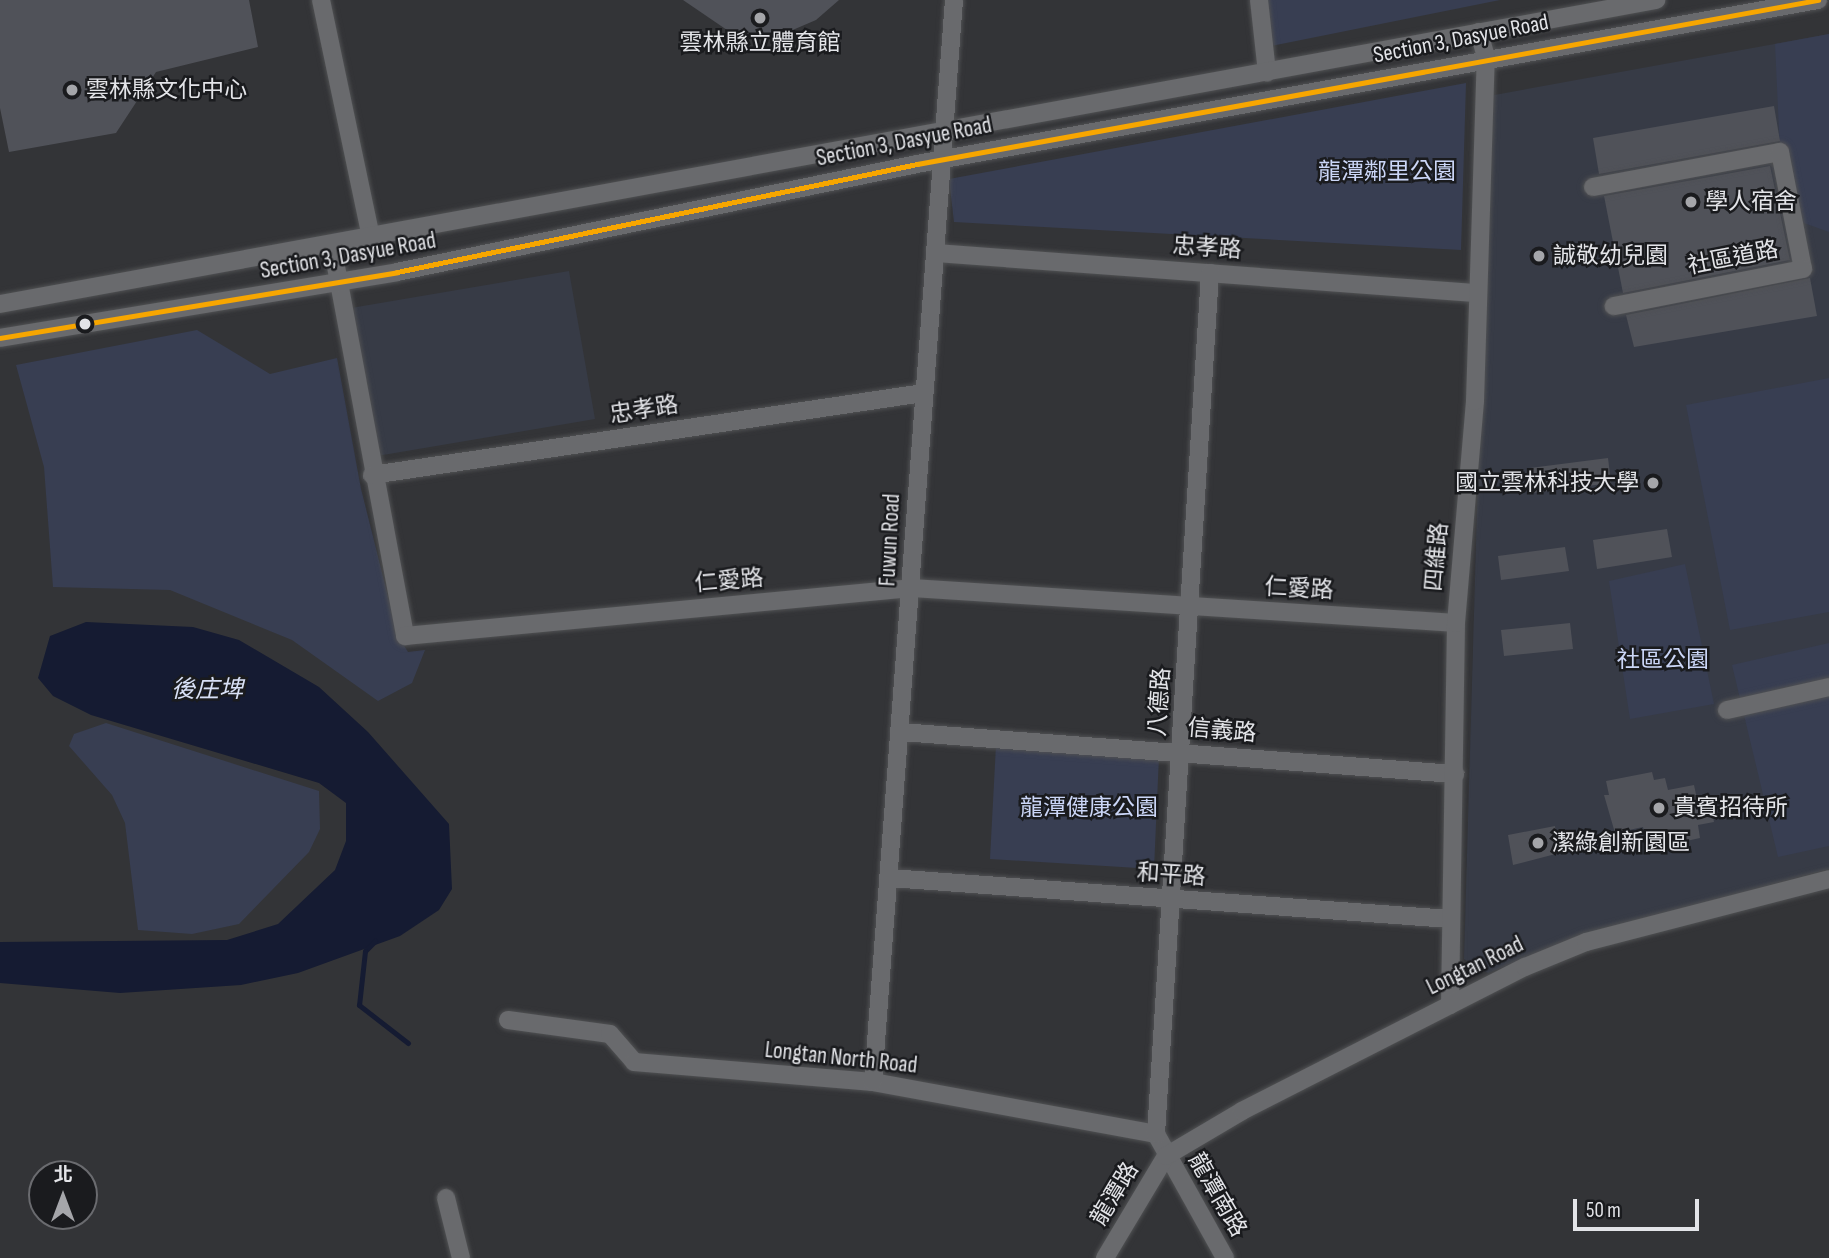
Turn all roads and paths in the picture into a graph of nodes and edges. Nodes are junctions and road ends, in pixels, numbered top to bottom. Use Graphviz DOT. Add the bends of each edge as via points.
graph roads {
  1 [pos="321,0"];
  2 [pos="954,0"];
  3 [pos="1259,0"];
  4 [pos="1657,0"];
  5 [pos="1818,0"];
  6 [pos="1479,32"];
  7 [pos="1486,57"];
  8 [pos="1267,73"];
  9 [pos="943,129"];
  10 [pos="942,159"];
  11 [pos="1593,187"];
  12 [pos="372,238"];
  13 [pos="332,245"];
  14 [pos="936,253"];
  15 [pos="1210,273"];
  16 [pos="338,283"];
  17 [pos="1475,293"];
  18 [pos="0,304"];
  19 [pos="1614,306"];
  20 [pos="0,338"];
  21 [pos="923,393"];
  22 [pos="372,475"];
  23 [pos="912,588"];
  24 [pos="1192,607"];
  25 [pos="1456,622"];
  26 [pos="1829,687"];
  27 [pos="1727,710"];
  28 [pos="901,732"];
  29 [pos="1181,752"];
  30 [pos="1455,774"];
  31 [pos="890,878"];
  32 [pos="1829,879"];
  33 [pos="1171,900"];
  34 [pos="1450,919"];
  35 [pos="1450,1005"];
  36 [pos="508,1020"];
  37 [pos="873,1082"];
  38 [pos="1156,1134"];
  39 [pos="1166,1156"];
  40 [pos="446,1198"];
  41 [pos="461,1258"];
  42 [pos="1105,1258"];
  43 [pos="1225,1258"];
  1 -- 12 [label="street"];
  2 -- 9 [label="street, Fuwun Road"];
  3 -- 8 [label="street"];
  4 -- 6 [label="street, Section 3, Dasyue Road"];
  5 -- 7 [label="street, Section 3, Dasyue Road"];
  6 -- 7 [label="street, 四維路"];
  6 -- 8 [label="street, Section 3, Dasyue Road"];
  7 -- 10 [label="street, Section 3, Dasyue Road"];
  7 -- 17 [label="street, 四維路"];
  8 -- 9 [label="street, Section 3, Dasyue Road"];
  9 -- 10 [label="street, Fuwun Road"];
  9 -- 12 [label="street, Section 3, Dasyue Road"];
  10 -- 14 [label="street, Fuwun Road"];
  10 -- 16 [label="street, Section 3, Dasyue Road"];
  11 -- 19 [label="street, 社區道路" via="1780,152 1803,269"];
  12 -- 13 [label="street, Section 3, Dasyue Road"];
  13 -- 16 [label="street, 仁愛路"];
  13 -- 18 [label="street, Section 3, Dasyue Road"];
  14 -- 15 [label="street, 忠孝路"];
  14 -- 21 [label="street, Fuwun Road"];
  15 -- 17 [label="street, 忠孝路"];
  15 -- 24 [label="street, 八德路"];
  16 -- 20 [label="street, Section 3, Dasyue Road"];
  16 -- 22 [label="street, 仁愛路"];
  17 -- 25 [label="street, 四維路" via="1475,401"];
  21 -- 22 [label="street, 忠孝路"];
  21 -- 23 [label="street, Fuwun Road"];
  22 -- 23 [label="street, 仁愛路" via="405,636"];
  23 -- 24 [label="street, 仁愛路"];
  23 -- 28 [label="street, Fuwun Road"];
  24 -- 25 [label="street, 仁愛路"];
  24 -- 29 [label="street, 八德路"];
  25 -- 30 [label="street, 四維路"];
  26 -- 27 [label="street"];
  28 -- 29 [label="street, 信義路"];
  28 -- 31 [label="street, Fuwun Road"];
  29 -- 30 [label="street, 信義路"];
  29 -- 33 [label="street, 八德路"];
  30 -- 34 [label="street, 四維路"];
  31 -- 33 [label="street, 和平路"];
  31 -- 37 [label="street, Fuwun Road"];
  32 -- 35 [label="street, Longtan Road" via="1586,942"];
  33 -- 34 [label="street, 和平路"];
  33 -- 38 [label="street, 八德路"];
  34 -- 35 [label="street, 四維路"];
  35 -- 39 [label="street, Longtan Road" via="1242,1111"];
  36 -- 37 [label="street, Longtan North Road" via="610,1034 634,1062"];
  37 -- 38 [label="street, Longtan North Road"];
  38 -- 39 [label="street"];
  39 -- 42 [label="street, 龍潭路"];
  39 -- 43 [label="street, 龍潭南路"];
  40 -- 41 [label="street"];
}
